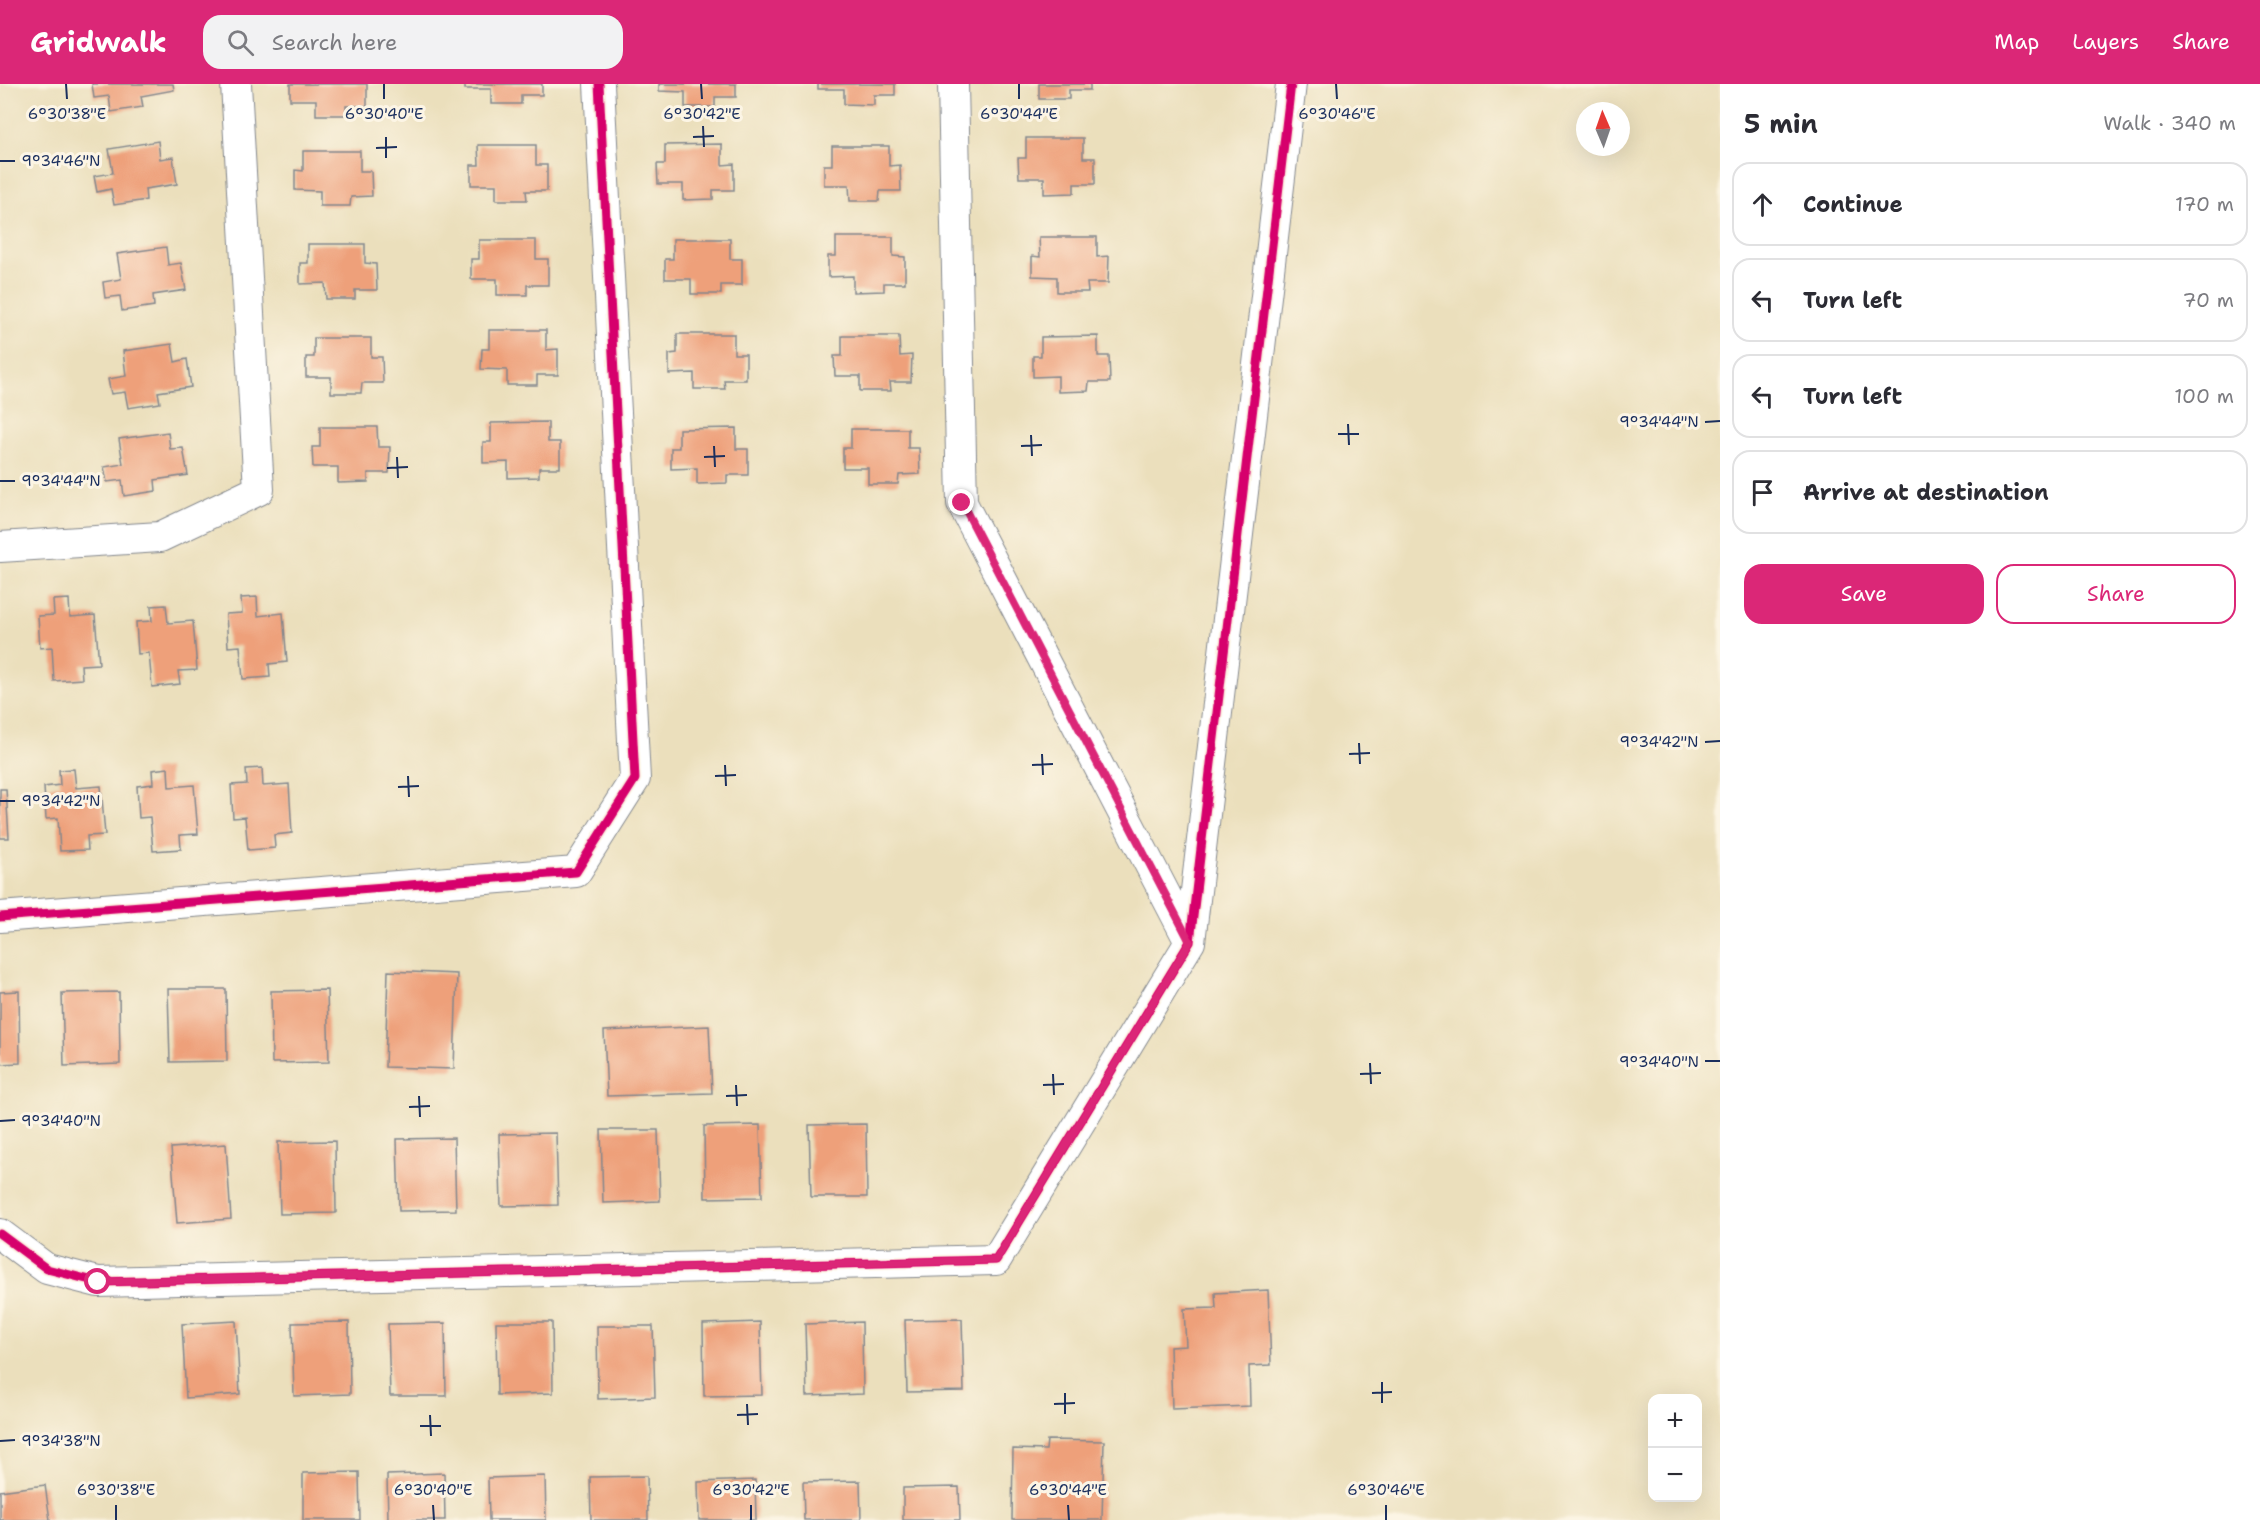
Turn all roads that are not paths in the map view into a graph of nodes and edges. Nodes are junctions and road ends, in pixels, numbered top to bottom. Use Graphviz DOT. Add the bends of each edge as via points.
graph roads {
  1 [pos="236,84"];
  2 [pos="599,84"];
  3 [pos="953,84"];
  4 [pos="1291,84"];
  5 [pos="0,547"];
  6 [pos="0,917"];
  7 [pos="1190,942"];
  8 [pos="0,1234"];
  1 -- 5 [label="street" via="259,490 160,537"];
  2 -- 6 [label="street" via="635,779 576,872"];
  3 -- 7 [label="street" via="962,503"];
  4 -- 7 [label="street"];
  7 -- 8 [label="street" via="996,1260 98,1282 47,1269"];
}
